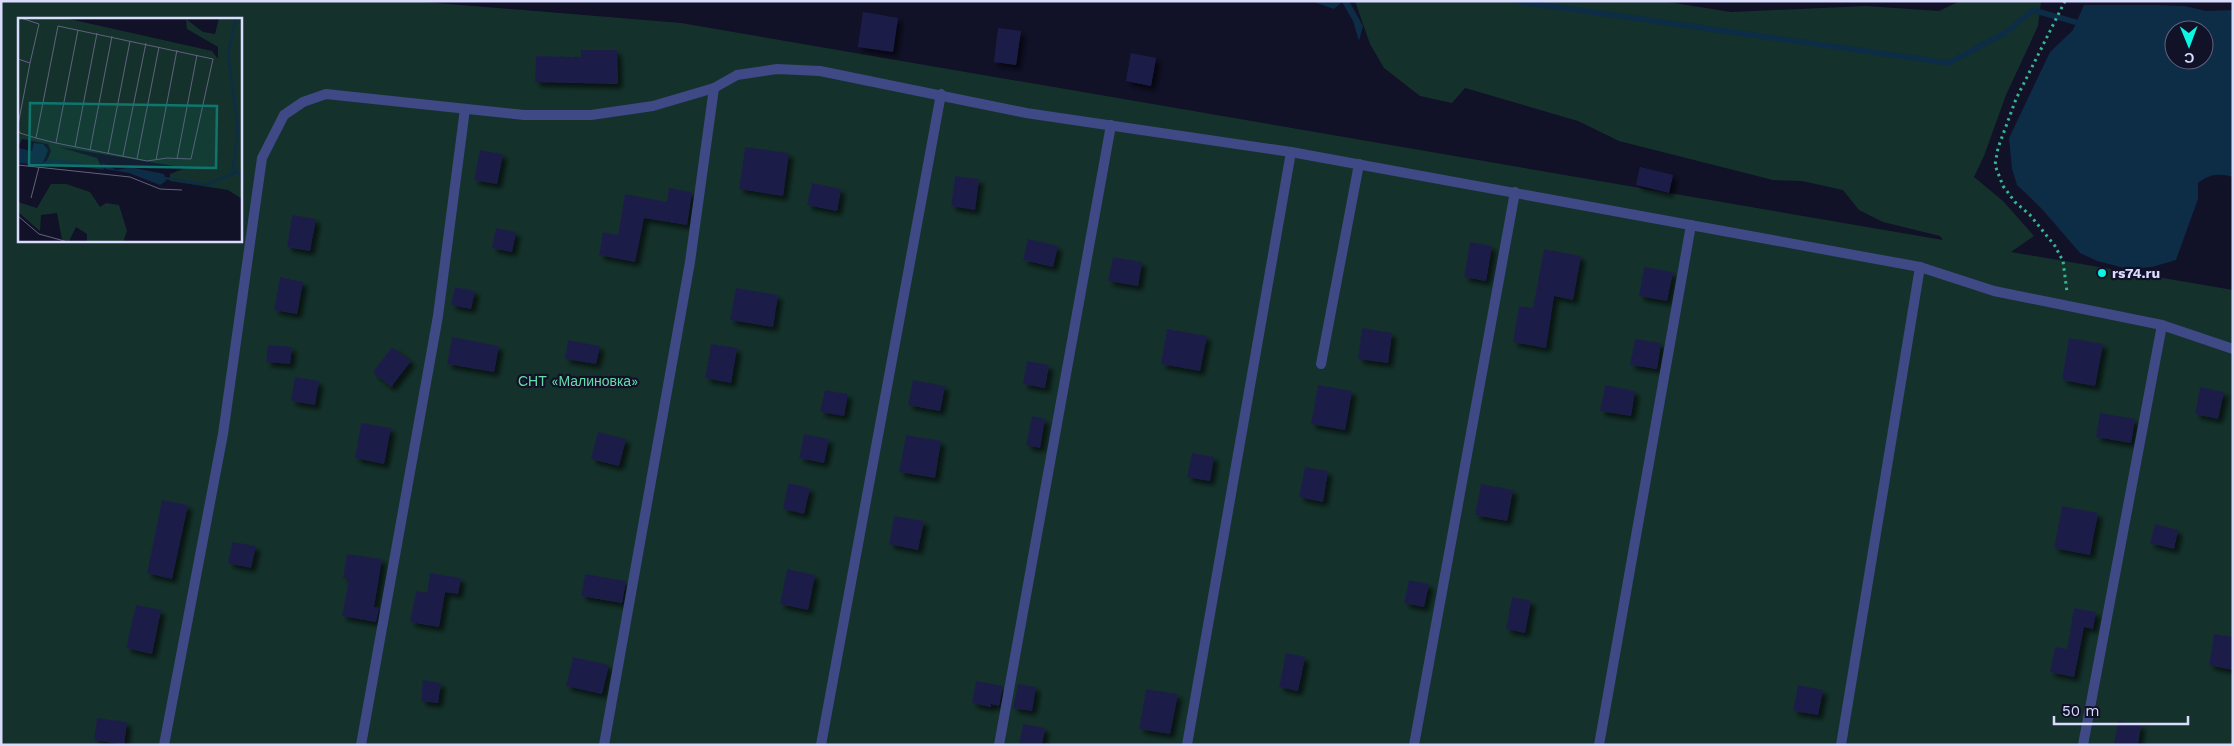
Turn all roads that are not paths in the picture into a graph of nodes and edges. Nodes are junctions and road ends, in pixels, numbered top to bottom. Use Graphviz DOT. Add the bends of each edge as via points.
graph roads {
  1 [pos="714,88"];
  2 [pos="940,94"];
  3 [pos="465,109"];
  4 [pos="1110,125"];
  5 [pos="1291,152"];
  6 [pos="1359,164"];
  7 [pos="1515,192"];
  8 [pos="1691,225"];
  9 [pos="1920,267"];
  10 [pos="2162,325"];
  11 [pos="2233,349"];
  12 [pos="1321,364"];
  13 [pos="164,745"];
  14 [pos="360,745"];
  15 [pos="604,745"];
  16 [pos="821,745"];
  17 [pos="999,745"];
  18 [pos="1187,745"];
  19 [pos="1414,745"];
  20 [pos="1599,745"];
  21 [pos="1841,745"];
  22 [pos="2083,745"];
  1 -- 2 [label="street" via="737,75 777,69 820,71"];
  1 -- 3 [label="street" via="653,106 592,115 524,115"];
  1 -- 15 [label="street" via="690,262"];
  2 -- 4 [label="street" via="1026,114"];
  2 -- 16 [label="street"];
  3 -- 13 [label="street" via="326,94 303,102 284,115 271,138 262,158 223,434"];
  3 -- 14 [label="street" via="438,316"];
  4 -- 5 [label="street"];
  4 -- 17 [label="street"];
  5 -- 6 [label="street"];
  5 -- 18 [label="street"];
  6 -- 7 [label="street"];
  6 -- 12 [label="street"];
  7 -- 8 [label="street"];
  7 -- 19 [label="street"];
  8 -- 9 [label="street"];
  8 -- 20 [label="street"];
  9 -- 10 [label="street" via="2034,301 2067,304"];
  9 -- 21 [label="street"];
  10 -- 11 [label="street"];
  10 -- 22 [label="street"];
}
